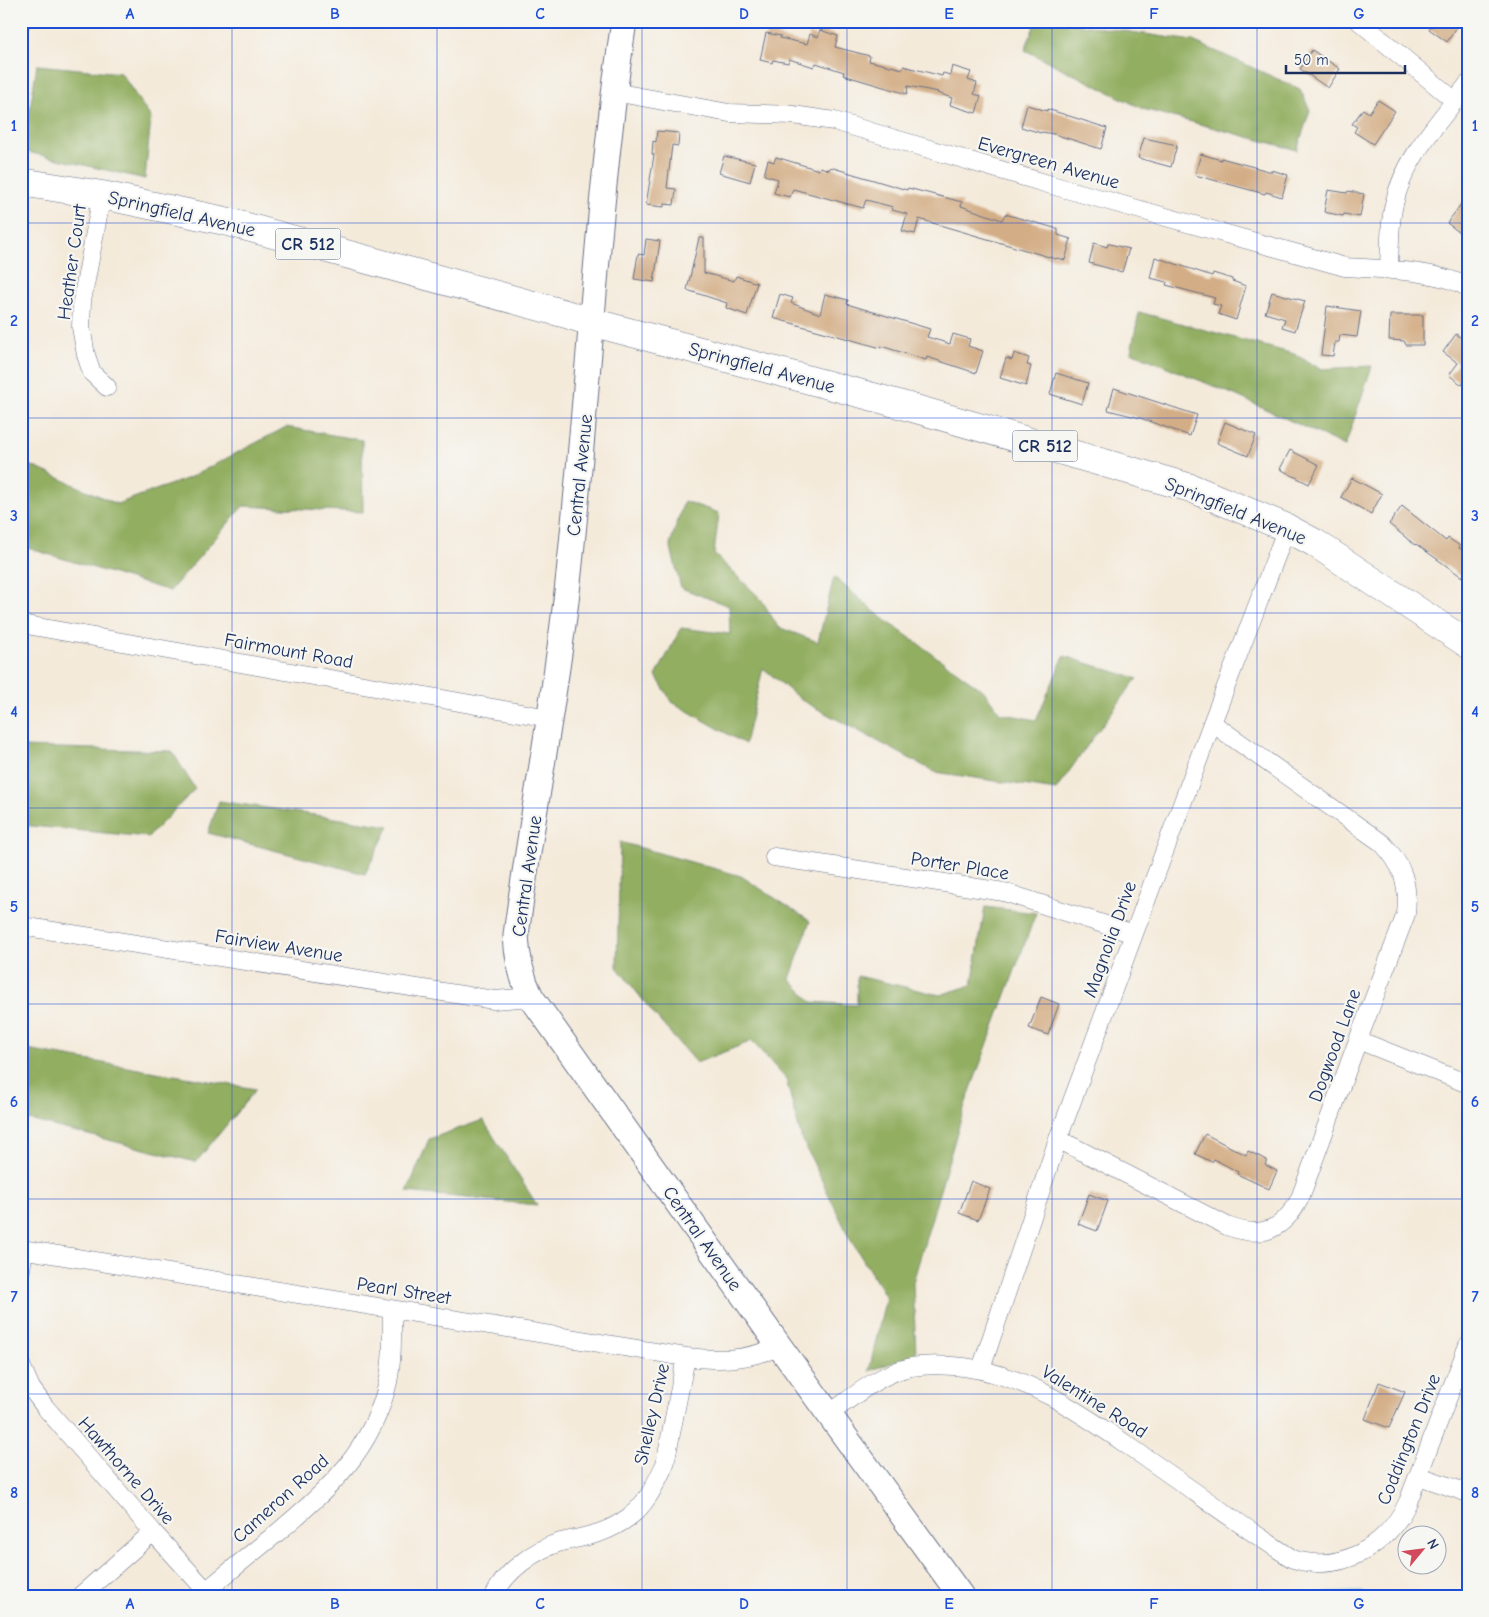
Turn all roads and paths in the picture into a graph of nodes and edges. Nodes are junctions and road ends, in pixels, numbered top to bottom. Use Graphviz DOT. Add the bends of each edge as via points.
graph roads {
  1 [pos="624,21"];
  2 [pos="1359,21"];
  3 [pos="1468,84"];
  4 [pos="614,92"];
  5 [pos="1455,101"];
  6 [pos="21,182"];
  7 [pos="102,195"];
  8 [pos="1389,269"];
  9 [pos="1468,288"];
  10 [pos="591,322"];
  11 [pos="108,387"];
  12 [pos="1287,528"];
  13 [pos="21,624"];
  14 [pos="1467,641"];
  15 [pos="549,718"];
  16 [pos="1212,723"];
  17 [pos="774,858"];
  18 [pos="21,926"];
  19 [pos="1134,934"];
  20 [pos="531,997"];
  21 [pos="1358,1040"];
  22 [pos="1468,1084"];
  23 [pos="1058,1139"];
  24 [pos="22,1249"];
  25 [pos="21,1270"];
  26 [pos="392,1310"];
  27 [pos="1468,1345"];
  28 [pos="780,1347"];
  29 [pos="686,1358"];
  30 [pos="21,1366"];
  31 [pos="981,1369"];
  32 [pos="829,1414"];
  33 [pos="1419,1476"];
  34 [pos="1468,1493"];
  35 [pos="153,1532"];
  36 [pos="1293,1559"];
  37 [pos="208,1593"];
  38 [pos="80,1596"];
  39 [pos="494,1596"];
  40 [pos="961,1596"];
  1 -- 4 [label="street, Central Avenue"];
  2 -- 5 [label="street"];
  3 -- 5 [label="street"];
  4 -- 8 [label="street, Evergreen Avenue" via="729,113 793,115 834,121 1345,267"];
  4 -- 10 [label="street, Central Avenue"];
  5 -- 8 [label="street" via="1418,150 1401,185 1394,204"];
  6 -- 7 [label="main road, Springfield Avenue / CR 512"];
  7 -- 10 [label="main road, Springfield Avenue / CR 512" via="225,221"];
  7 -- 11 [label="street, Heather Court" via="85,283 81,327 92,373"];
  8 -- 9 [label="street, Evergreen Avenue" via="1446,278"];
  10 -- 12 [label="main road, Springfield Avenue / CR 512" via="881,399 1191,488"];
  10 -- 15 [label="street, Central Avenue" via="584,426"];
  12 -- 14 [label="main road, Springfield Avenue / CR 512"];
  12 -- 16 [label="street, Magnolia Drive"];
  13 -- 15 [label="street, Fairmount Road"];
  15 -- 20 [label="street, Central Avenue" via="516,935 520,969"];
  16 -- 19 [label="street, Magnolia Drive"];
  16 -- 21 [label="street, Dogwood Lane" via="1382,843 1401,868 1408,898 1406,914"];
  17 -- 19 [label="street, Porter Place" via="1004,892"];
  18 -- 20 [label="street, Fairview Avenue" via="494,1000"];
  19 -- 23 [label="street, Magnolia Drive"];
  20 -- 28 [label="street, Central Avenue"];
  21 -- 22 [label="street"];
  21 -- 23 [label="street, Dogwood Lane" via="1300,1198 1286,1220 1272,1228 1241,1232"];
  23 -- 31 [label="street, Magnolia Drive"];
  24 -- 25 [label="street"];
  24 -- 26 [label="street, Pearl Street"];
  26 -- 29 [label="street, Pearl Street"];
  26 -- 37 [label="street, Cameron Road" via="388,1382 368,1437 327,1490"];
  27 -- 33 [label="street, Coddington Drive"];
  28 -- 29 [label="street, Pearl Street" via="733,1360"];
  28 -- 32 [label="street, Central Avenue"];
  29 -- 39 [label="street, Shelley Drive" via="665,1464 641,1506 630,1517 602,1533 560,1543 534,1555 503,1581"];
  30 -- 35 [label="street, Hawthorne Drive" via="45,1408"];
  31 -- 32 [label="street, Valentine Road" via="943,1365 910,1367 870,1386"];
  31 -- 36 [label="street, Valentine Road" via="1018,1380 1056,1398"];
  32 -- 40 [label="street, Central Avenue"];
  33 -- 34 [label="street"];
  33 -- 36 [label="street, Coddington Drive" via="1403,1514 1374,1546 1333,1562 1306,1563"];
  35 -- 37 [label="street, Hawthorne Drive"];
  35 -- 38 [label="street"];
}
